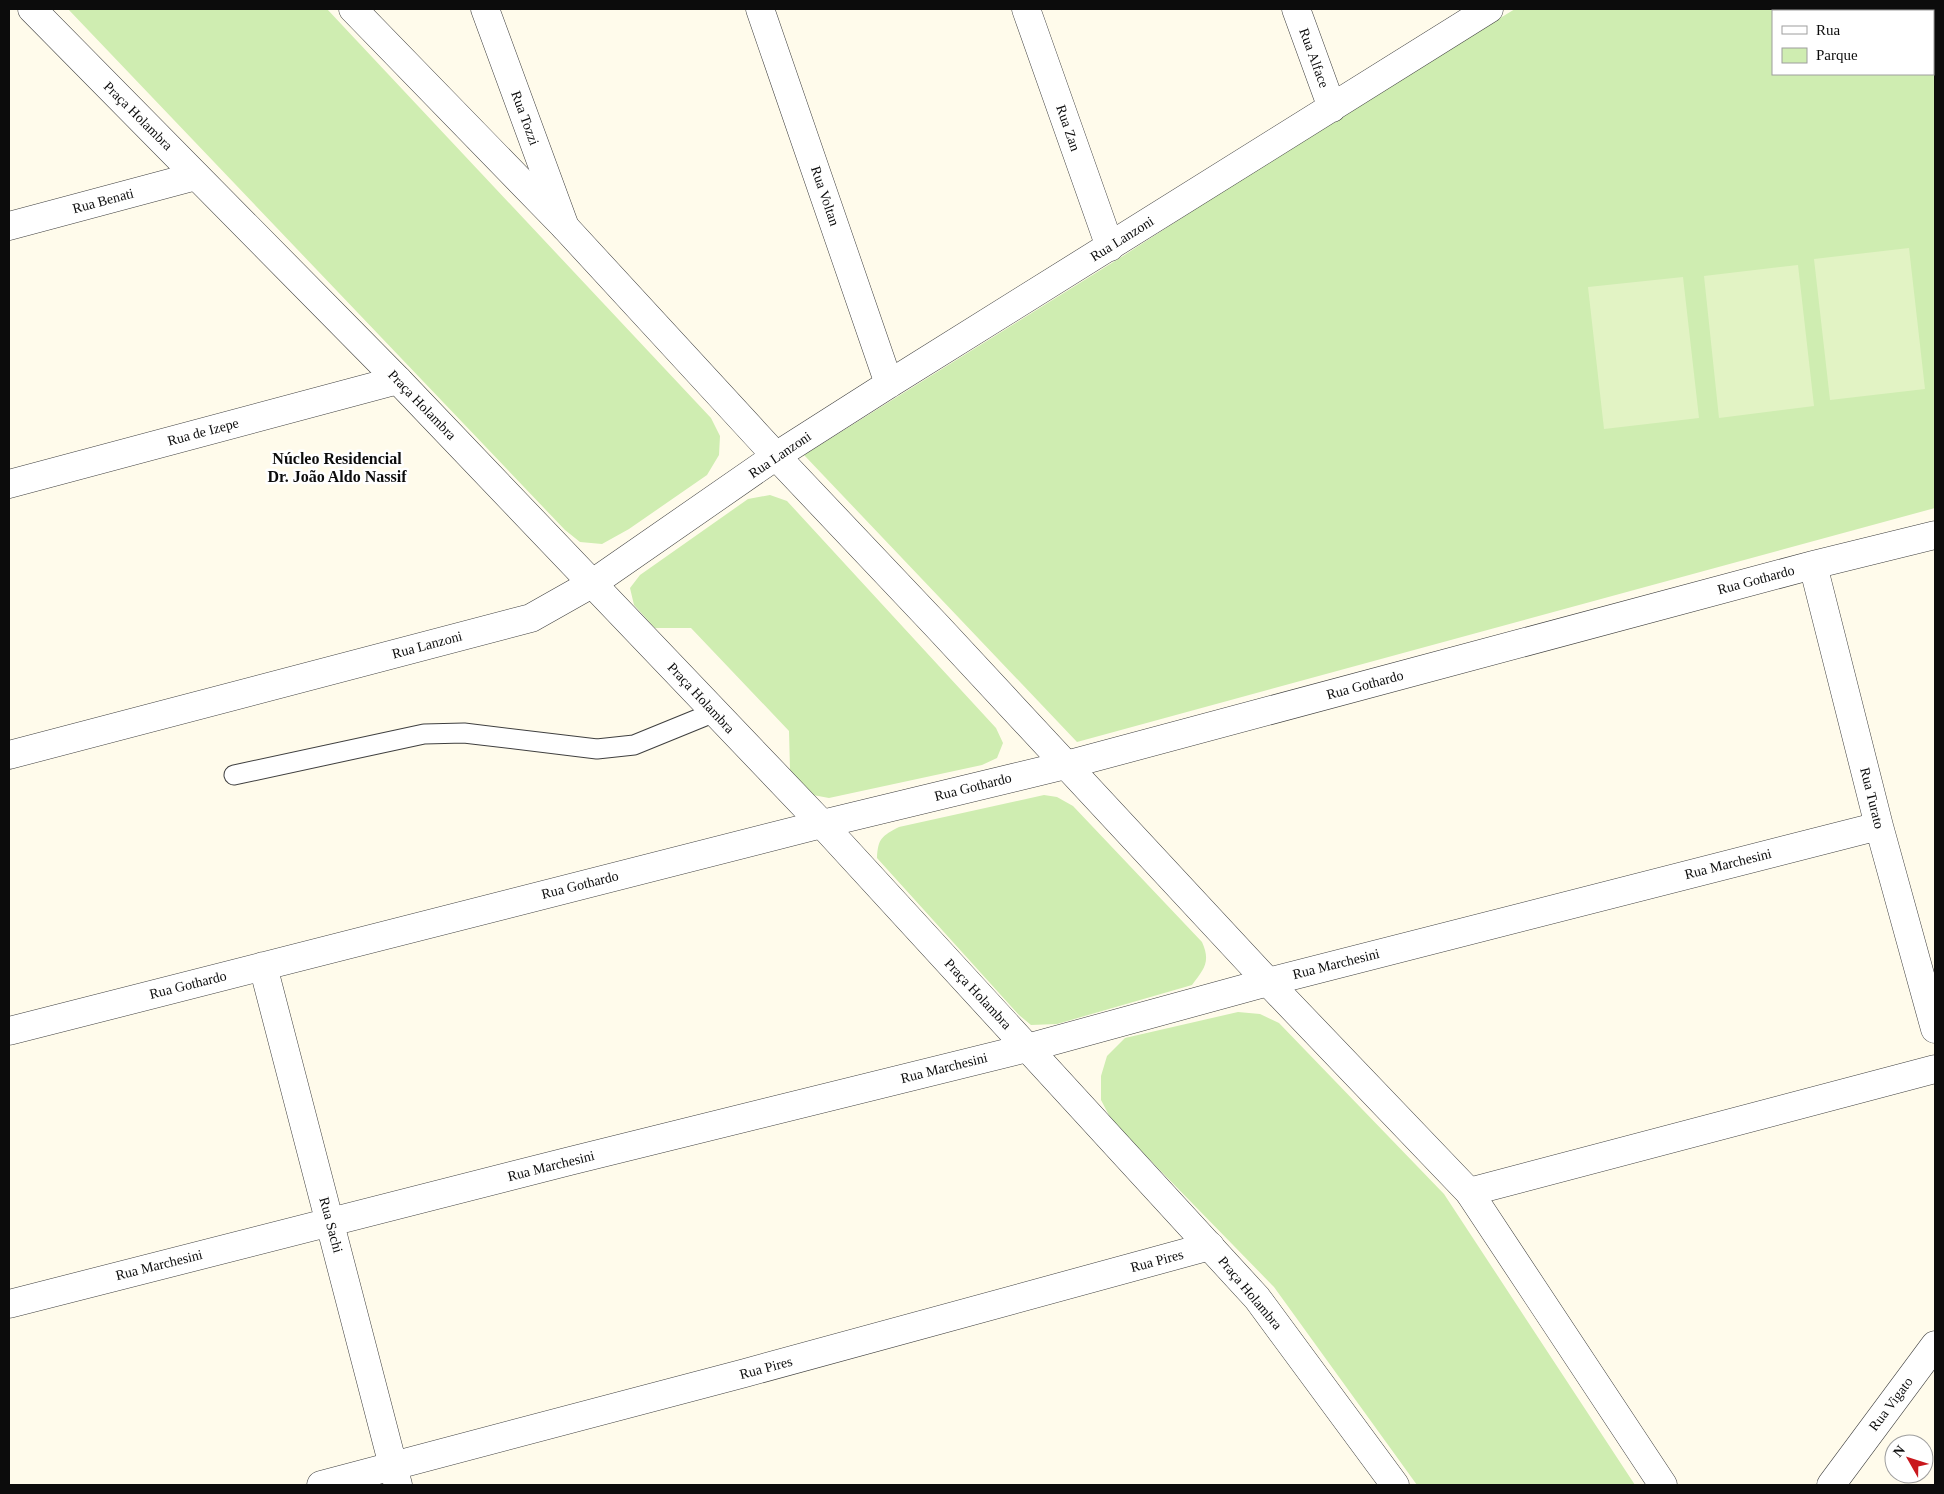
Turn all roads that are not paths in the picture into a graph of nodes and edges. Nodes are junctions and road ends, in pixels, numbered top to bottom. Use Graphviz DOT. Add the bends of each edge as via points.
graph roads {
  1 [pos="32,9"];
  2 [pos="353,9"];
  3 [pos="485,9"];
  4 [pos="760,9"];
  5 [pos="1026,9"];
  6 [pos="1296,9"];
  7 [pos="1488,9"];
  8 [pos="1332,108"];
  9 [pos="196,176"];
  10 [pos="9,226"];
  11 [pos="565,226"];
  12 [pos="1110,247"];
  13 [pos="398,380"];
  14 [pos="889,384"];
  15 [pos="776,456"];
  16 [pos="9,484"];
  17 [pos="1935,535"];
  18 [pos="1813,565"];
  19 [pos="593,583"];
  20 [pos="715,712"];
  21 [pos="9,755"];
  22 [pos="1066,765"];
  23 [pos="234,775"];
  24 [pos="822,824"];
  25 [pos="1879,826"];
  26 [pos="263,966"];
  27 [pos="1268,982"];
  28 [pos="1935,1029"];
  29 [pos="9,1031"];
  30 [pos="1027,1048"];
  31 [pos="1935,1069"];
  32 [pos="1469,1192"];
  33 [pos="330,1222"];
  34 [pos="1210,1246"];
  35 [pos="9,1304"];
  36 [pos="1935,1345"];
  37 [pos="1847,1463"];
  38 [pos="395,1476"];
  39 [pos="1662,1484"];
  40 [pos="321,1485"];
  41 [pos="1395,1485"];
  42 [pos="1824,1485"];
  43 [pos="1831,1485"];
  1 -- 9 [label="street, Praça Holambra"];
  2 -- 11 [label="street"];
  3 -- 11 [label="street, Rua Tozzi"];
  4 -- 14 [label="street, Rua Voltan"];
  5 -- 12 [label="street, Rua Zan"];
  6 -- 8 [label="street, Rua Alface"];
  7 -- 8 [label="street, Rua Lanzoni"];
  8 -- 12 [label="street, Rua Lanzoni"];
  9 -- 10 [label="street, Rua Benati"];
  9 -- 13 [label="street, Praça Holambra"];
  11 -- 15 [label="street"];
  12 -- 14 [label="street, Rua Lanzoni"];
  13 -- 16 [label="street, Rua de Izepe"];
  13 -- 19 [label="street, Praça Holambra"];
  14 -- 15 [label="street, Rua Lanzoni"];
  15 -- 19 [label="street, Rua Lanzoni"];
  15 -- 22 [label="street"];
  17 -- 18 [label="street, Rua Gothardo"];
  18 -- 22 [label="street, Rua Gothardo"];
  18 -- 25 [label="street, Rua Turato"];
  19 -- 20 [label="street, Praça Holambra"];
  19 -- 21 [label="street, Rua Lanzoni" via="531,618"];
  20 -- 23 [label="lane" via="634,745 597,749 464,733 424,734"];
  20 -- 24 [label="street, Praça Holambra"];
  22 -- 24 [label="street, Rua Gothardo"];
  22 -- 27 [label="street"];
  24 -- 26 [label="street, Rua Gothardo"];
  24 -- 30 [label="street, Praça Holambra"];
  25 -- 27 [label="street, Rua Marchesini"];
  25 -- 28 [label="street, Rua Turato"];
  26 -- 29 [label="street, Rua Gothardo"];
  26 -- 33 [label="street, Rua Sachi"];
  27 -- 30 [label="street, Rua Marchesini"];
  27 -- 32 [label="street"];
  30 -- 33 [label="street, Rua Marchesini"];
  30 -- 34 [label="street, Praça Holambra"];
  31 -- 32 [label="street"];
  32 -- 39 [label="street"];
  33 -- 35 [label="street, Rua Marchesini"];
  33 -- 38 [label="street, Rua Sachi"];
  34 -- 38 [label="street, Rua Pires" via="745,1373"];
  34 -- 41 [label="street, Praça Holambra" via="1257,1298"];
  36 -- 37 [label="street, Rua Vigato"];
  37 -- 42 [label="street"];
  37 -- 43 [label="street"];
  38 -- 40 [label="street, Rua Pires"];
}
